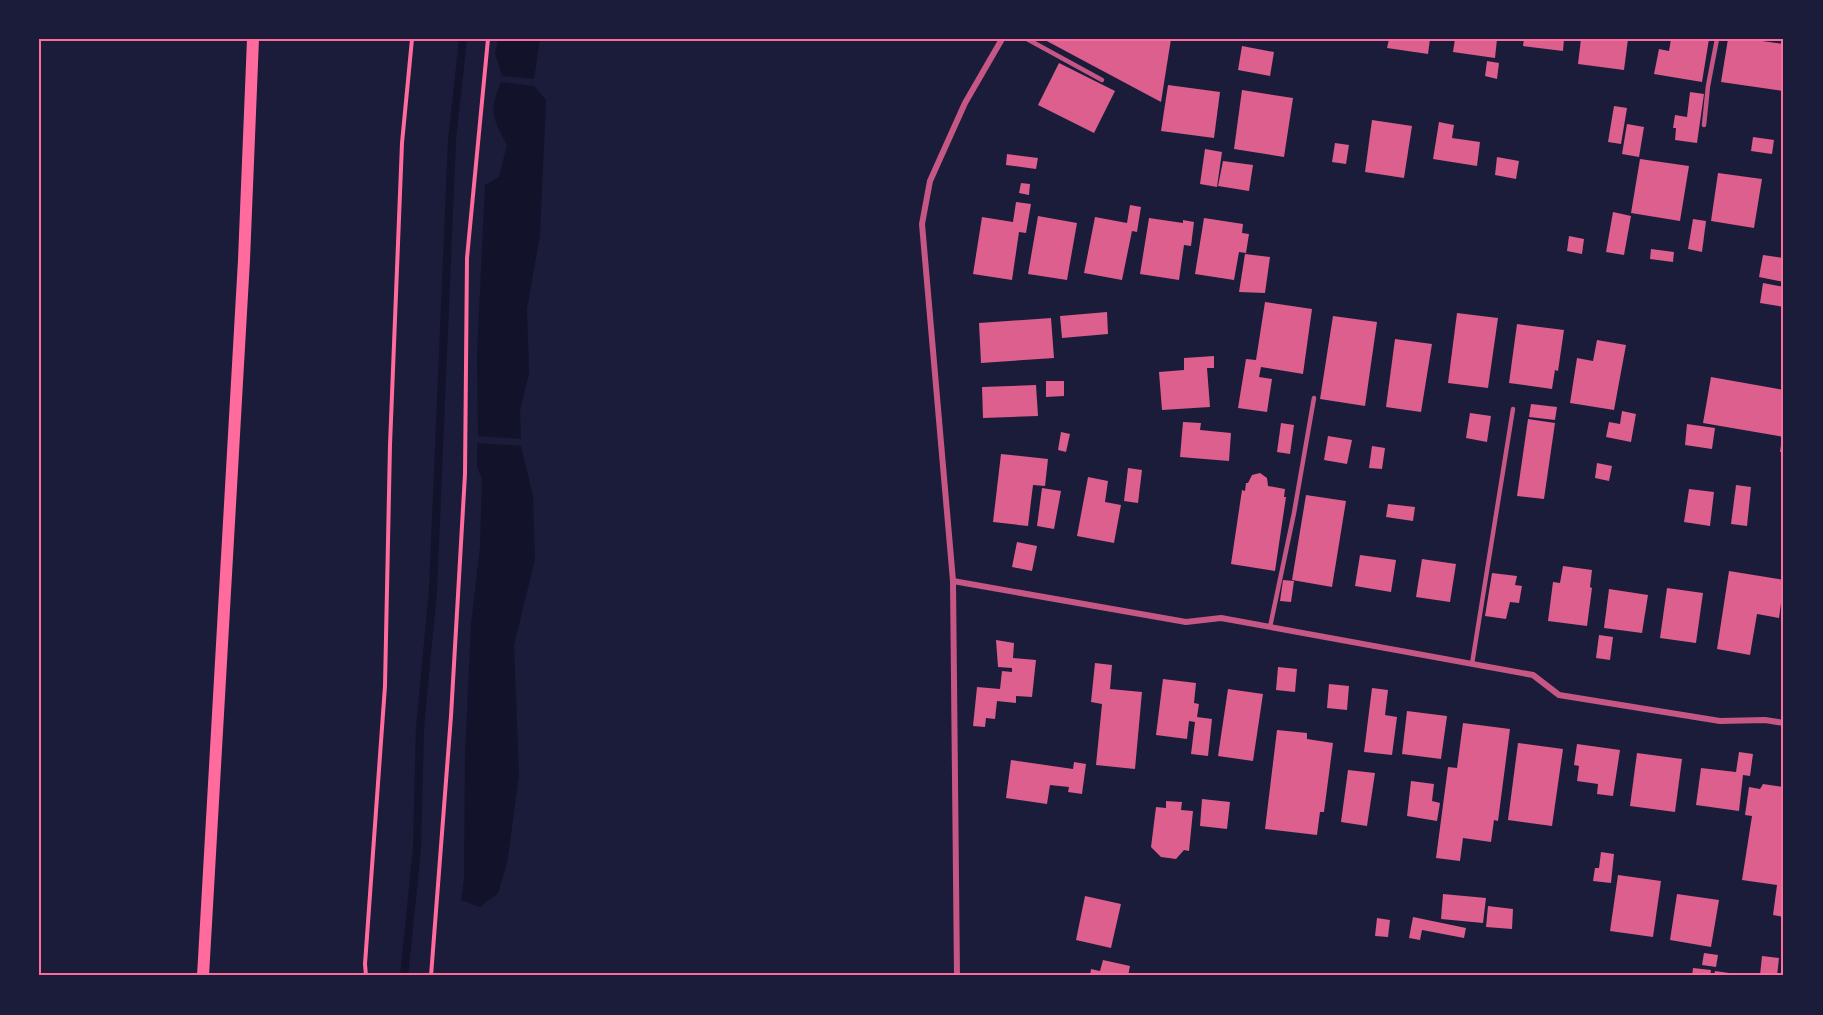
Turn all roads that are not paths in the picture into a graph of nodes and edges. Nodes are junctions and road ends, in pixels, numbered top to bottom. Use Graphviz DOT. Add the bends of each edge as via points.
graph roads {
  1 [pos="253,39"];
  2 [pos="1002,39"];
  3 [pos="1027,39"];
  4 [pos="1717,39"];
  5 [pos="1102,80"];
  6 [pos="1704,125"];
  7 [pos="1314,398"];
  8 [pos="1513,409"];
  9 [pos="953,582"];
  10 [pos="1270,627"];
  11 [pos="1472,664"];
  12 [pos="1784,723"];
  13 [pos="203,976"];
  14 [pos="957,976"];
  1 -- 13 [label="main road"];
  2 -- 9 [label="street" via="965,103 930,181 922,224"];
  3 -- 5 [label="lane"];
  4 -- 6 [label="lane"];
  7 -- 10 [label="lane"];
  8 -- 11 [label="lane"];
  9 -- 10 [label="street" via="1186,622 1221,618"];
  9 -- 14 [label="street"];
  10 -- 11 [label="street"];
  11 -- 12 [label="street" via="1533,675 1559,695 1720,721"];
}
